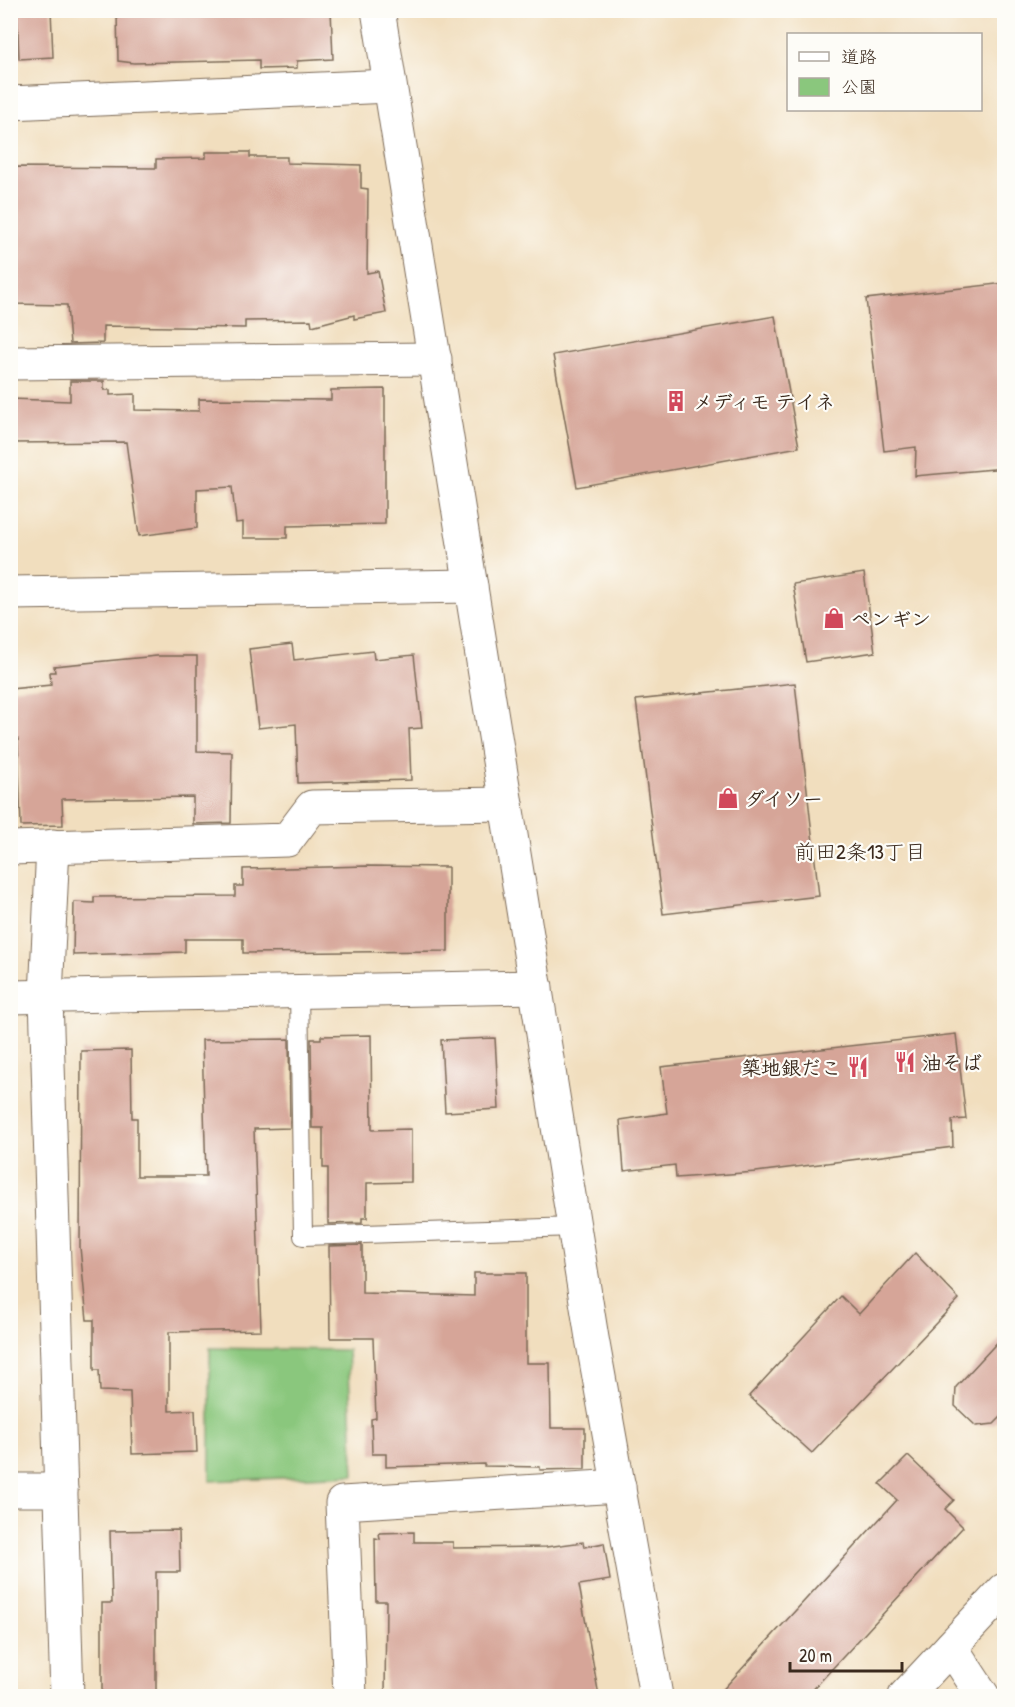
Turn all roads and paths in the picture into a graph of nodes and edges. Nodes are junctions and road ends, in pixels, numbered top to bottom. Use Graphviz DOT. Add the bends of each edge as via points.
graph roads {
  1 [pos="378,10"];
  2 [pos="389,86"];
  3 [pos="10,103"];
  4 [pos="435,359"];
  5 [pos="10,363"];
  6 [pos="471,586"];
  7 [pos="10,593"];
  8 [pos="506,804"];
  9 [pos="53,846"];
  10 [pos="10,848"];
  11 [pos="536,987"];
  12 [pos="299,991"];
  13 [pos="46,996"];
  14 [pos="10,997"];
  15 [pos="574,1227"];
  16 [pos="619,1486"];
  17 [pos="10,1490"];
  18 [pos="61,1490"];
  19 [pos="1005,1590"];
  20 [pos="951,1647"];
  21 [pos="67,1696"];
  22 [pos="350,1696"];
  23 [pos="656,1696"];
  24 [pos="905,1696"];
  25 [pos="983,1696"];
  1 -- 2 [label="street"];
  2 -- 3 [label="street"];
  2 -- 4 [label="street"];
  4 -- 5 [label="street"];
  4 -- 6 [label="street"];
  6 -- 7 [label="street"];
  6 -- 8 [label="street"];
  8 -- 9 [label="street" via="312,807 287,840"];
  8 -- 11 [label="street"];
  9 -- 10 [label="street"];
  9 -- 13 [label="street"];
  11 -- 12 [label="street"];
  11 -- 15 [label="street"];
  12 -- 13 [label="street"];
  12 -- 15 [label="lane" via="303,1236"];
  13 -- 14 [label="street"];
  13 -- 18 [label="street"];
  15 -- 16 [label="street"];
  16 -- 22 [label="street" via="342,1503"];
  16 -- 23 [label="street"];
  17 -- 18 [label="street"];
  18 -- 21 [label="street"];
  19 -- 20 [label="street"];
  20 -- 24 [label="street"];
  20 -- 25 [label="street"];
}
